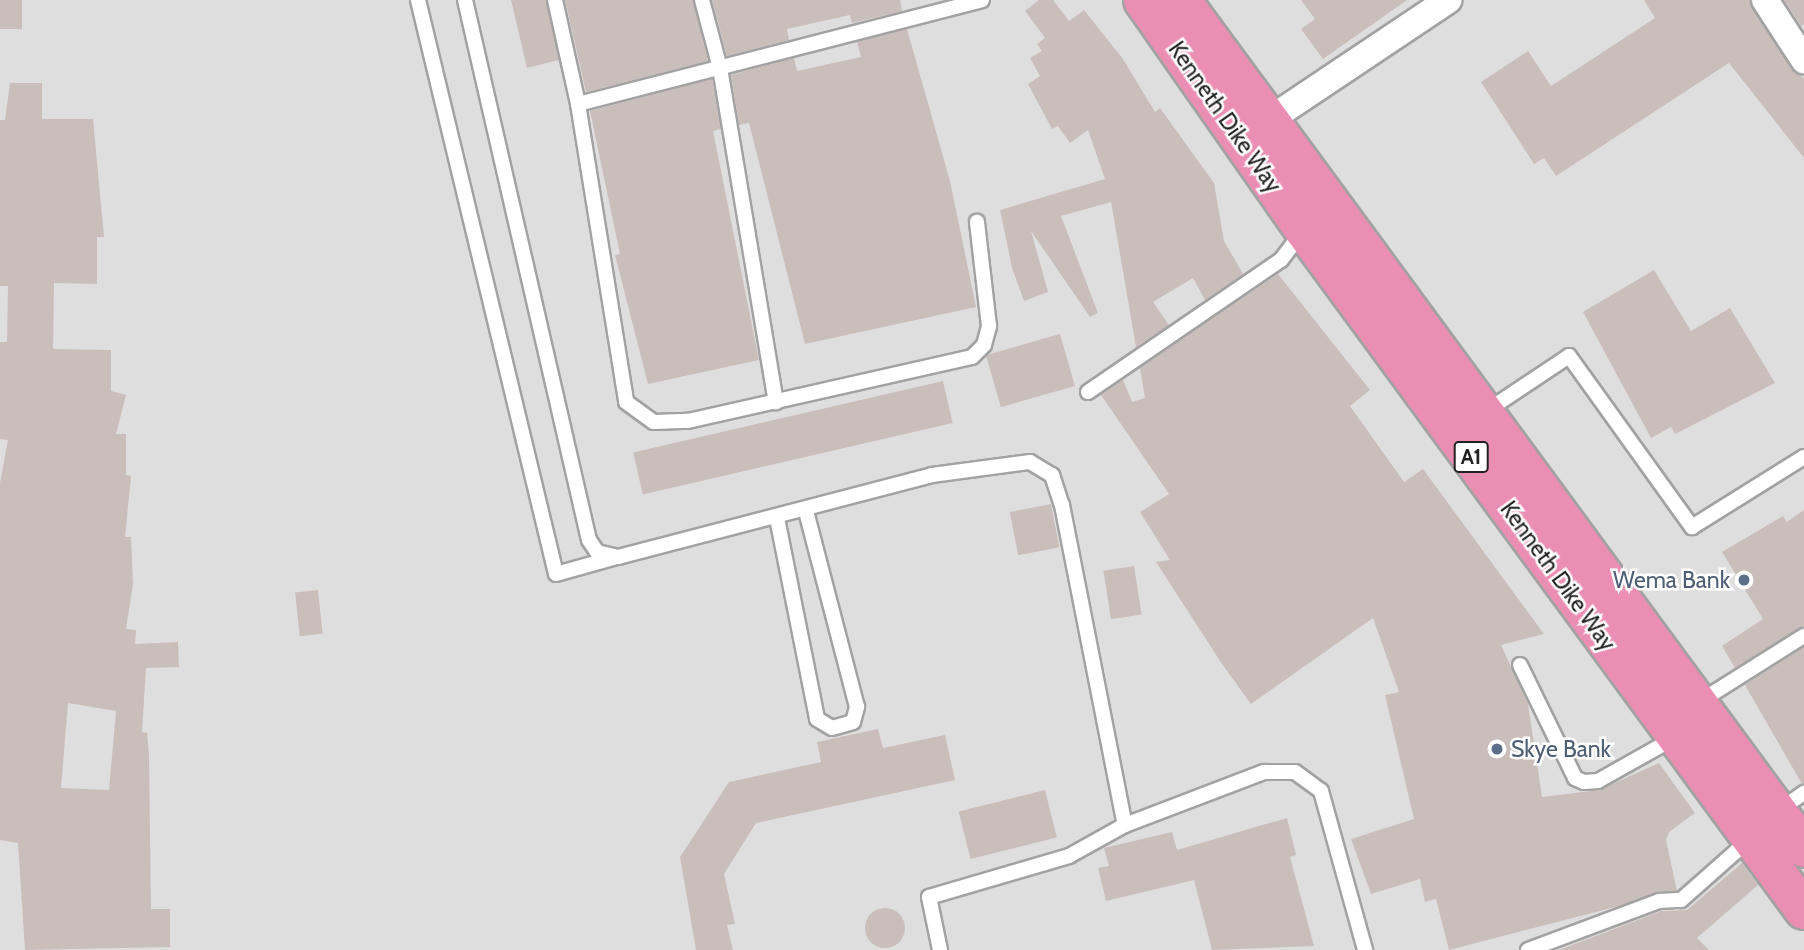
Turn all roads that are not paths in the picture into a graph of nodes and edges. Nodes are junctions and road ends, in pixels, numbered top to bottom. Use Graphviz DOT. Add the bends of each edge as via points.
graph roads {
  1 [pos="418,0"];
  2 [pos="465,0"];
  3 [pos="555,0"];
  4 [pos="702,0"];
  5 [pos="1143,0"];
  6 [pos="1181,0"];
  7 [pos="1448,0"];
  8 [pos="1765,0"];
  9 [pos="977,1"];
  10 [pos="1804,61"];
  11 [pos="720,68"];
  12 [pos="578,104"];
  13 [pos="1269,120"];
  14 [pos="977,222"];
  15 [pos="1304,230"];
  16 [pos="1088,392"];
  17 [pos="776,402"];
  18 [pos="1484,413"];
  19 [pos="1804,457"];
  20 [pos="806,511"];
  21 [pos="778,518"];
  22 [pos="618,557"];
  23 [pos="1804,636"];
  24 [pos="1520,665"];
  25 [pos="1698,703"];
  26 [pos="1676,737"];
  27 [pos="1791,802"];
  28 [pos="1125,825"];
  29 [pos="1751,838"];
  30 [pos="1804,848"];
  31 [pos="1804,910"];
  32 [pos="940,950"];
  33 [pos="1365,950"];
  34 [pos="1528,950"];
  1 -- 22 [label="lane" via="556,573"];
  2 -- 22 [label="lane" via="589,540 597,552"];
  3 -- 12 [label="lane"];
  4 -- 11 [label="lane"];
  5 -- 15 [label="highway, Kenneth Dike Way / A1"];
  6 -- 13 [label="highway, Kenneth Dike Way / A1"];
  7 -- 13 [label="street"];
  8 -- 10 [label="street"];
  9 -- 11 [label="lane"];
  11 -- 12 [label="lane"];
  11 -- 17 [label="lane"];
  12 -- 17 [label="lane" via="626,402 654,422 688,421"];
  13 -- 18 [label="highway, Kenneth Dike Way / A1"];
  14 -- 17 [label="lane" via="989,326 984,345 972,357"];
  15 -- 16 [label="lane" via="1281,260"];
  15 -- 26 [label="highway, Kenneth Dike Way / A1"];
  18 -- 19 [label="lane" via="1569,356 1692,527"];
  18 -- 25 [label="highway, Kenneth Dike Way / A1"];
  20 -- 21 [label="lane"];
  20 -- 21 [label="lane" via="857,707 853,722 832,728 817,719"];
  20 -- 28 [label="lane" via="986,464 1030,462 1052,475"];
  21 -- 22 [label="lane"];
  23 -- 25 [label="lane"];
  24 -- 26 [label="lane" via="1575,778 1598,781"];
  25 -- 27 [label="highway, Kenneth Dike Way / A1"];
  26 -- 29 [label="highway, Kenneth Dike Way / A1"];
  27 -- 30 [label="highway, Kenneth Dike Way / A1"];
  28 -- 32 [label="lane" via="1069,856 929,897"];
  28 -- 33 [label="lane" via="1264,772 1294,772 1321,790"];
  29 -- 31 [label="highway, Kenneth Dike Way / A1"];
  29 -- 34 [label="lane" via="1681,900 1659,901"];
}
